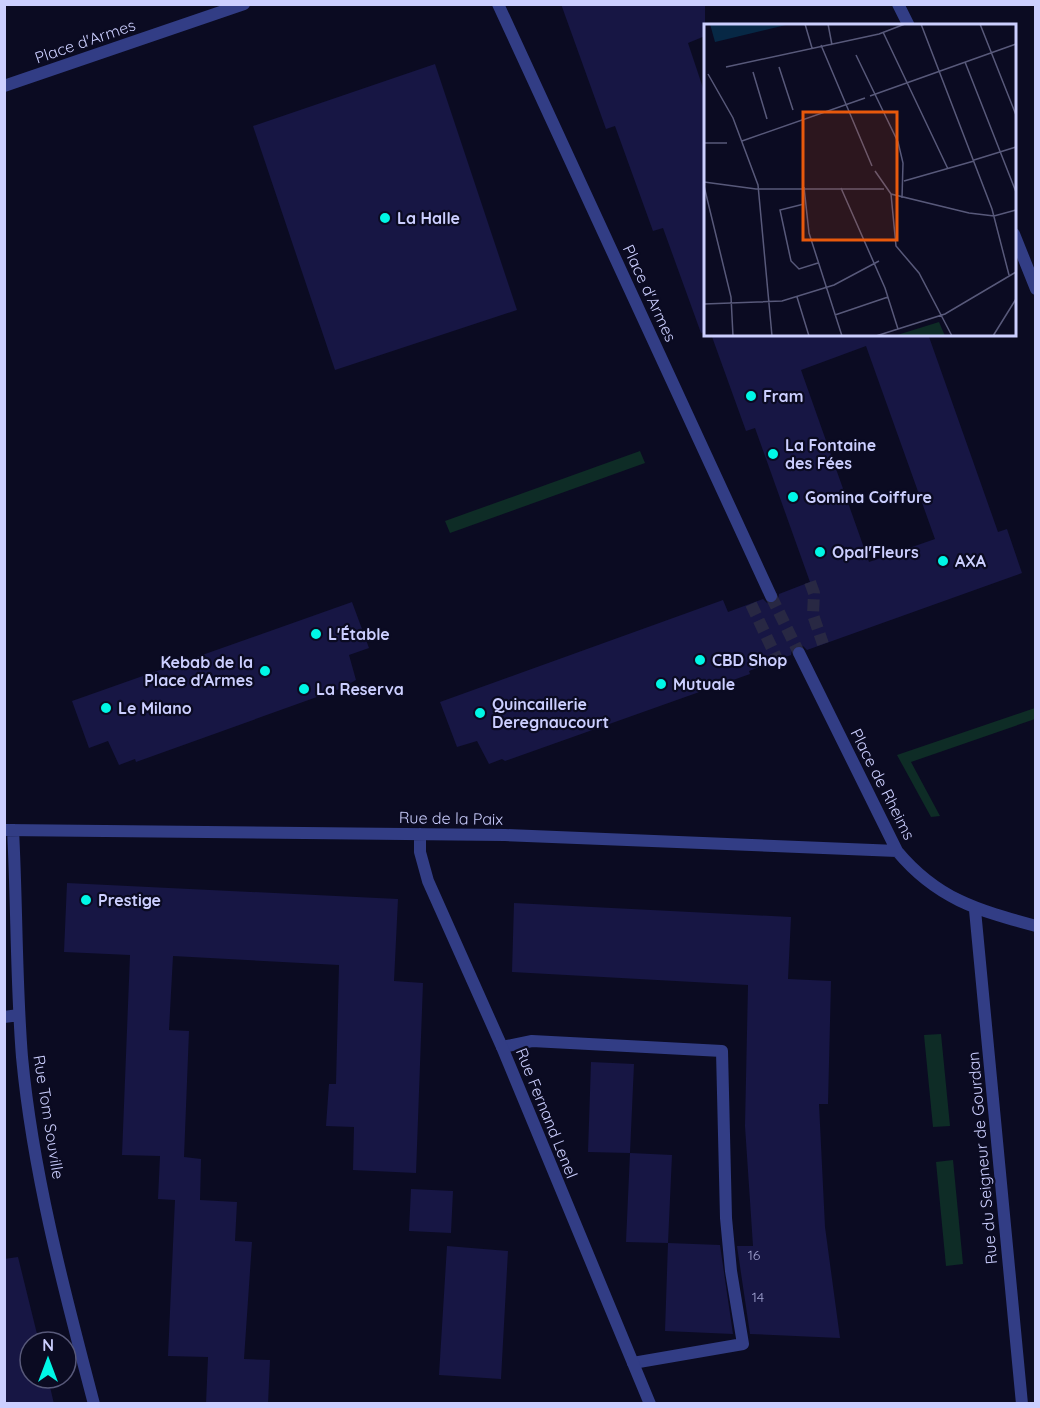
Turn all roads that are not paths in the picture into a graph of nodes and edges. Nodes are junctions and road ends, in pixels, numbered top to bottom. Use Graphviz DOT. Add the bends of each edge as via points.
graph roads {
  1 [pos="244,4"];
  2 [pos="498,4"];
  3 [pos="898,4"];
  4 [pos="908,24"];
  5 [pos="4,86"];
  6 [pos="1016,239"];
  7 [pos="1035,289"];
  8 [pos="771,596"];
  9 [pos="799,653"];
  10 [pos="9,830"];
  11 [pos="420,834"];
  12 [pos="897,851"];
  13 [pos="975,910"];
  14 [pos="1035,926"];
  15 [pos="19,1015"];
  16 [pos="4,1017"];
  17 [pos="502,1047"];
  18 [pos="633,1363"];
  19 [pos="94,1404"];
  20 [pos="650,1404"];
  21 [pos="1022,1404"];
  1 -- 5 [label="street, Place d'Armes"];
  2 -- 8 [label="street, Place d'Armes"];
  3 -- 4 [label="street"];
  6 -- 7 [label="street"];
  9 -- 12 [label="street, Place de Rheims"];
  10 -- 11 [label="street, Rue de la Paix"];
  10 -- 15 [label="street, Rue Tom Souville"];
  11 -- 12 [label="street, Rue de la Paix" via="505,834"];
  11 -- 17 [label="street, Rue Fernand Lenel" via="420,852 428,881"];
  12 -- 13 [label="street, Place de Rheims" via="942,893"];
  13 -- 14 [label="street, Place de Rheims"];
  13 -- 21 [label="street, Rue du Seigneur de Gourdan"];
  15 -- 16 [label="street"];
  15 -- 19 [label="street, Rue Tom Souville" via="35,1149 51,1234"];
  17 -- 18 [label="street, Rue Fernand Lenel"];
  17 -- 18 [label="street" via="532,1041 722,1051 725,1201 743,1344"];
  18 -- 20 [label="street, Rue Fernand Lenel"];
}
